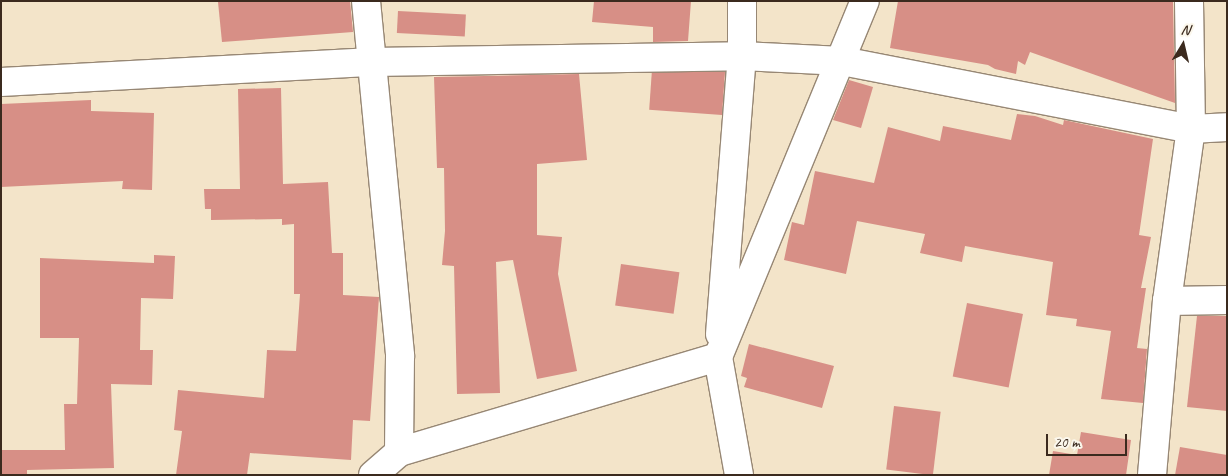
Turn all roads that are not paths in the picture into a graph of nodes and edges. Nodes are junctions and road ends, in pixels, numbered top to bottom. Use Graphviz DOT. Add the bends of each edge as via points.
graph roads {
  1 [pos="366,1"];
  2 [pos="742,1"];
  3 [pos="865,1"];
  4 [pos="1189,1"];
  5 [pos="742,56"];
  6 [pos="842,61"];
  7 [pos="372,62"];
  8 [pos="1,82"];
  9 [pos="1227,127"];
  10 [pos="1191,129"];
  11 [pos="1227,300"];
  12 [pos="1167,301"];
  13 [pos="718,358"];
  14 [pos="399,452"];
  15 [pos="373,475"];
  16 [pos="739,475"];
  17 [pos="1152,475"];
  1 -- 7 [label="street"];
  2 -- 5 [label="street"];
  3 -- 6 [label="street"];
  4 -- 10 [label="street"];
  5 -- 6 [label="street"];
  5 -- 7 [label="street"];
  5 -- 13 [label="street"];
  6 -- 10 [label="street"];
  6 -- 13 [label="street"];
  7 -- 8 [label="street"];
  7 -- 14 [label="street" via="400,356"];
  9 -- 10 [label="street"];
  10 -- 12 [label="street"];
  11 -- 12 [label="street"];
  12 -- 17 [label="street"];
  13 -- 14 [label="street"];
  13 -- 16 [label="street"];
  14 -- 15 [label="street"];
}
